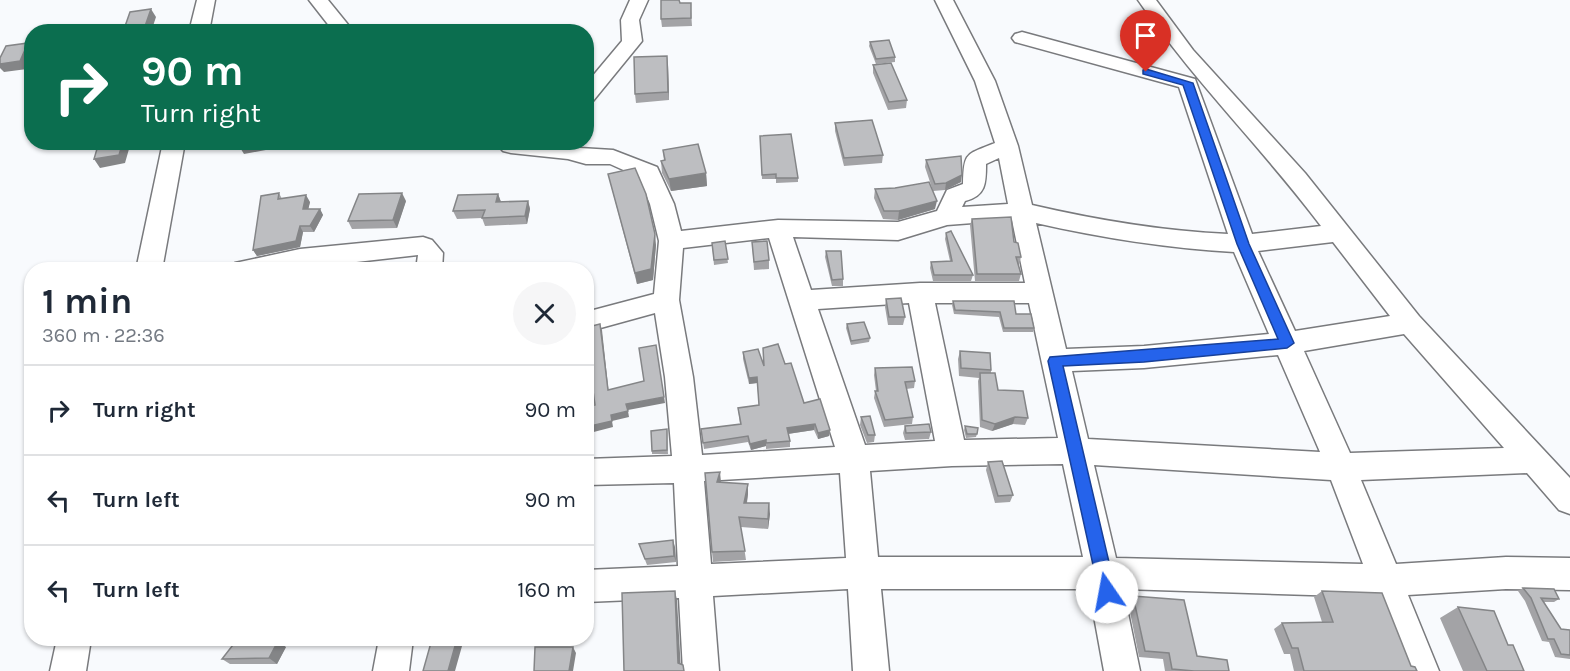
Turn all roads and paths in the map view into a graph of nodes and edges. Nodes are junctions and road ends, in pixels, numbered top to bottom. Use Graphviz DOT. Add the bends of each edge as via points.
graph roads {
  1 [pos="206,0"];
  2 [pos="318,0"];
  3 [pos="639,0"];
  4 [pos="944,0"];
  5 [pos="1147,0"];
  6 [pos="201,24"];
  7 [pos="338,24"];
  8 [pos="1022,38"];
  9 [pos="594,88"];
  10 [pos="1007,146"];
  11 [pos="172,150"];
  12 [pos="574,150"];
  13 [pos="1021,212"];
  14 [pos="947,217"];
  15 [pos="778,228"];
  16 [pos="1337,233"];
  17 [pos="671,241"];
  18 [pos="1243,244"];
  19 [pos="151,262"];
  20 [pos="281,262"];
  21 [pos="429,262"];
  22 [pos="920,293"];
  23 [pos="1038,293"];
  24 [pos="666,300"];
  25 [pos="802,300"];
  26 [pos="594,320"];
  27 [pos="1410,323"];
  28 [pos="1287,343"];
  29 [pos="1055,361"];
  30 [pos="1074,451"];
  31 [pos="952,453"];
  32 [pos="854,458"];
  33 [pos="1533,460"];
  34 [pos="1341,467"];
  35 [pos="688,469"];
  36 [pos="594,472"];
  37 [pos="1570,500"];
  38 [pos="861,573"];
  39 [pos="1103,573"];
  40 [pos="1570,574"];
  41 [pos="694,579"];
  42 [pos="1384,581"];
  43 [pos="594,585"];
  44 [pos="73,646"];
  45 [pos="395,646"];
  46 [pos="68,671"];
  47 [pos="391,671"];
  48 [pos="701,671"];
  49 [pos="871,671"];
  50 [pos="1122,671"];
  51 [pos="1421,671"];
  1 -- 6 [label="street"];
  2 -- 7 [label="street"];
  3 -- 9 [label="street" via="630,20 629,47"];
  4 -- 10 [label="street" via="985,81"];
  5 -- 16 [label="street" via="1186,54 1297,178"];
  8 -- 18 [label="street" via="1188,83"];
  10 -- 13 [label="street"];
  10 -- 14 [label="street" via="975,160 974,186 955,196"];
  11 -- 19 [label="street"];
  12 -- 17 [label="street" via="586,157 613,157 649,172"];
  13 -- 14 [label="street"];
  13 -- 18 [label="street" via="1172,240"];
  13 -- 23 [label="street"];
  14 -- 15 [label="street" via="898,231"];
  15 -- 17 [label="street"];
  15 -- 25 [label="street"];
  16 -- 18 [label="street"];
  16 -- 27 [label="street"];
  17 -- 24 [label="street"];
  18 -- 28 [label="street"];
  20 -- 21 [label="street" via="423,246 430,249"];
  22 -- 23 [label="street"];
  22 -- 25 [label="street"];
  22 -- 31 [label="street"];
  23 -- 29 [label="street"];
  24 -- 26 [label="street"];
  24 -- 35 [label="street"];
  25 -- 32 [label="street"];
  27 -- 28 [label="street"];
  27 -- 33 [label="street"];
  28 -- 29 [label="street"];
  28 -- 34 [label="street"];
  29 -- 30 [label="street"];
  30 -- 31 [label="street"];
  30 -- 34 [label="street"];
  30 -- 39 [label="street"];
  31 -- 32 [label="street"];
  32 -- 35 [label="street"];
  32 -- 38 [label="street"];
  33 -- 34 [label="street"];
  33 -- 37 [label="street"];
  34 -- 42 [label="street"];
  35 -- 36 [label="street"];
  35 -- 41 [label="street"];
  38 -- 39 [label="street"];
  38 -- 41 [label="street"];
  38 -- 49 [label="street"];
  39 -- 42 [label="street"];
  39 -- 50 [label="street"];
  40 -- 42 [label="street" via="1506,573"];
  41 -- 43 [label="street"];
  41 -- 48 [label="street"];
  42 -- 51 [label="street"];
  44 -- 46 [label="street"];
  45 -- 47 [label="street"];
}
